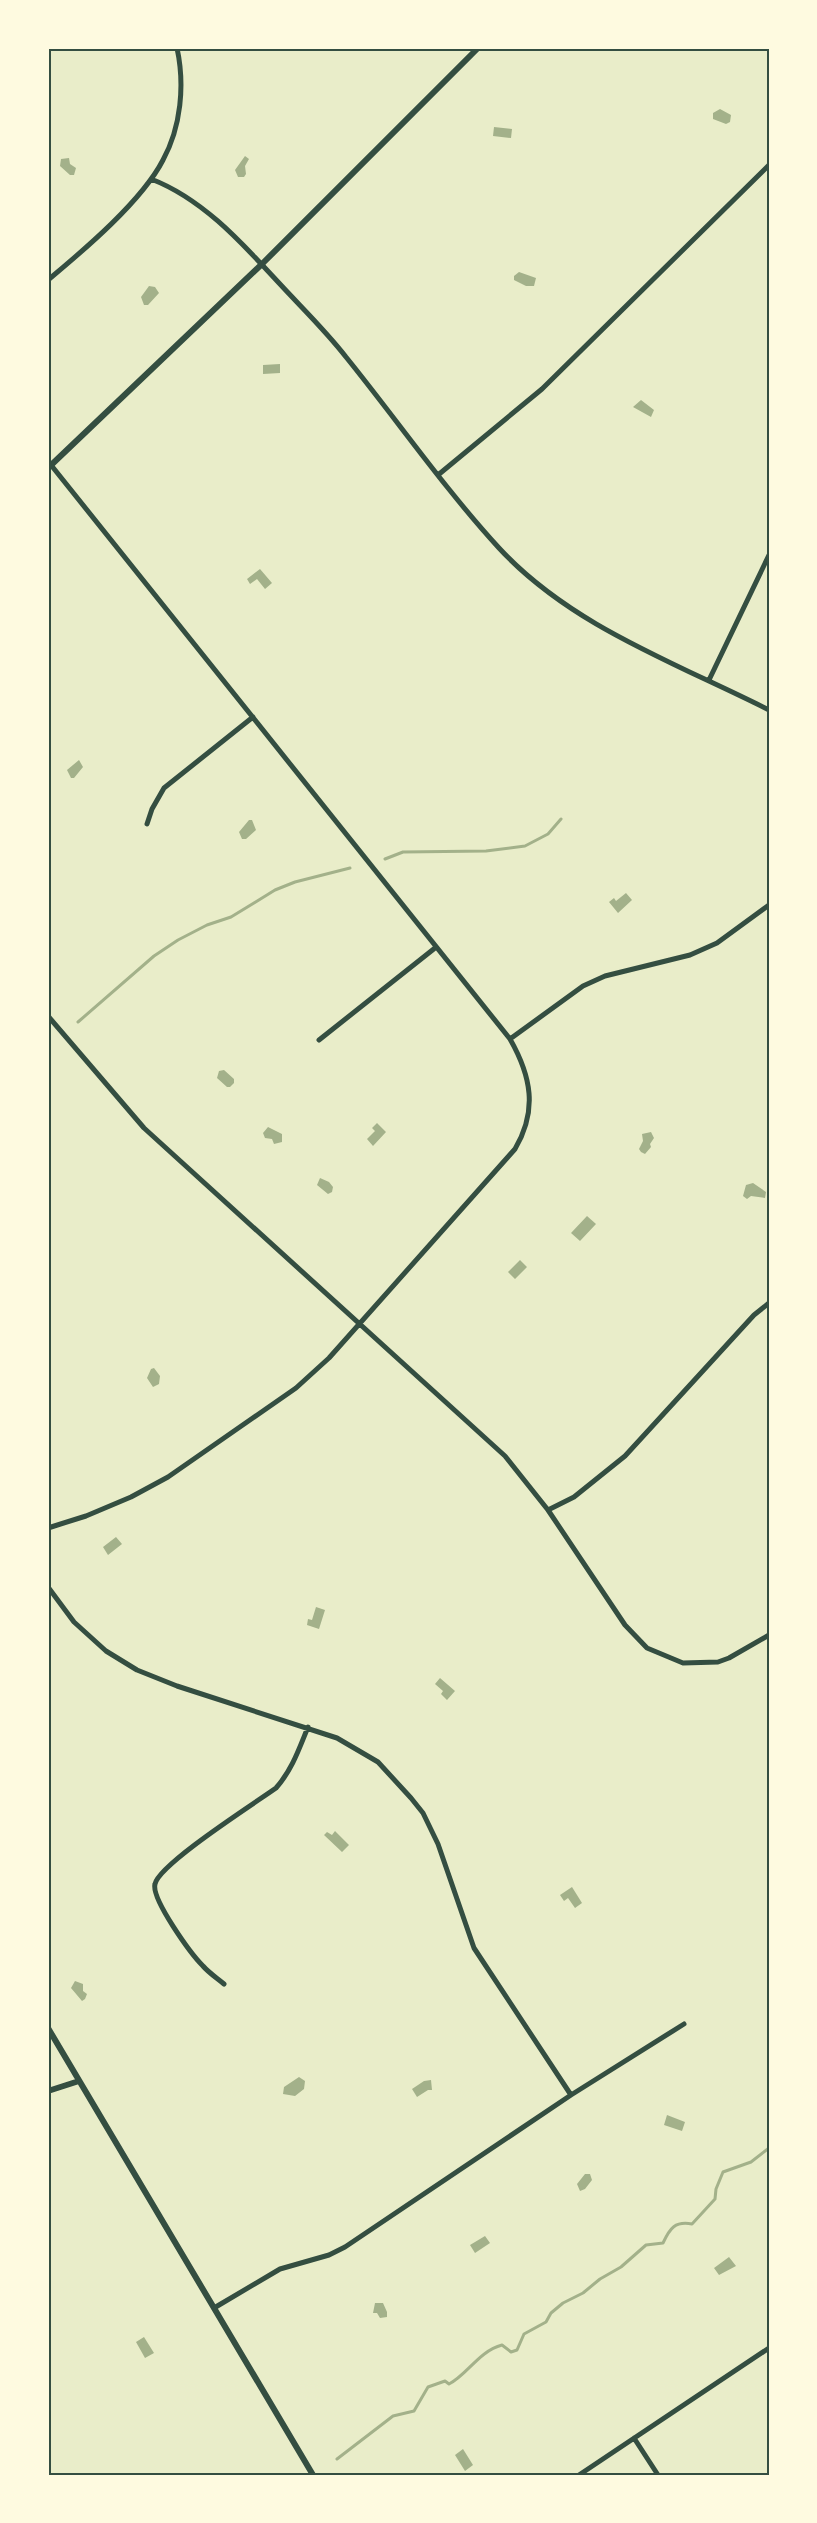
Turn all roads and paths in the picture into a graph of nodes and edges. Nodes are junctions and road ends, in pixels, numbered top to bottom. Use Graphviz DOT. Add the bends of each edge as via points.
graph roads {
  1 [pos="177,48"];
  2 [pos="478,48"];
  3 [pos="769,165"];
  4 [pos="151,179"];
  5 [pos="262,264"];
  6 [pos="48,280"];
  7 [pos="50,466"];
  8 [pos="438,475"];
  9 [pos="769,555"];
  10 [pos="709,680"];
  11 [pos="769,710"];
  12 [pos="253,717"];
  13 [pos="147,824"];
  14 [pos="769,905"];
  15 [pos="435,948"];
  16 [pos="48,1016"];
  17 [pos="510,1039"];
  18 [pos="319,1040"];
  19 [pos="769,1303"];
  20 [pos="359,1324"];
  21 [pos="548,1510"];
  22 [pos="48,1528"];
  23 [pos="48,1587"];
  24 [pos="769,1635"];
  25 [pos="308,1727"];
  26 [pos="224,1984"];
  27 [pos="684,2024"];
  28 [pos="48,2028"];
  29 [pos="79,2081"];
  30 [pos="48,2091"];
  31 [pos="571,2095"];
  32 [pos="214,2308"];
  33 [pos="769,2348"];
  34 [pos="634,2438"];
  35 [pos="313,2475"];
  36 [pos="579,2475"];
  37 [pos="658,2475"];
  1 -- 4 [label="street" via="182,69 181,108 164,159"];
  2 -- 5 [label="street"];
  3 -- 8 [label="street" via="542,389"];
  4 -- 5 [label="street" via="173,188 218,220"];
  4 -- 6 [label="street" via="82,252"];
  5 -- 7 [label="street"];
  5 -- 8 [label="street" via="345,355"];
  7 -- 12 [label="street"];
  8 -- 10 [label="street" via="500,548 560,602 610,632"];
  9 -- 10 [label="street"];
  10 -- 11 [label="street"];
  12 -- 13 [label="street" via="164,788"];
  12 -- 15 [label="street"];
  14 -- 17 [label="street" via="717,943 604,976 584,986"];
  15 -- 17 [label="street"];
  15 -- 18 [label="street"];
  16 -- 20 [label="street" via="144,1128"];
  17 -- 20 [label="street" via="530,1088 529,1112 521,1140"];
  19 -- 21 [label="street" via="625,1456 574,1497"];
  20 -- 21 [label="street" via="505,1456"];
  20 -- 22 [label="street" via="296,1388 168,1477 104,1509"];
  21 -- 24 [label="street" via="625,1625 647,1648 683,1663 718,1662"];
  23 -- 25 [label="street" via="74,1622 106,1651 137,1670"];
  25 -- 26 [label="street" via="286,1777 276,1788 179,1858 155,1883 156,1895 188,1948"];
  25 -- 31 [label="street" via="366,1753 417,1806 438,1844 474,1948"];
  27 -- 31 [label="street"];
  28 -- 29 [label="street"];
  29 -- 30 [label="street"];
  29 -- 32 [label="street"];
  31 -- 32 [label="street" via="345,2247 280,2268"];
  32 -- 35 [label="street"];
  33 -- 34 [label="street"];
  34 -- 36 [label="street"];
  34 -- 37 [label="street"];
}
